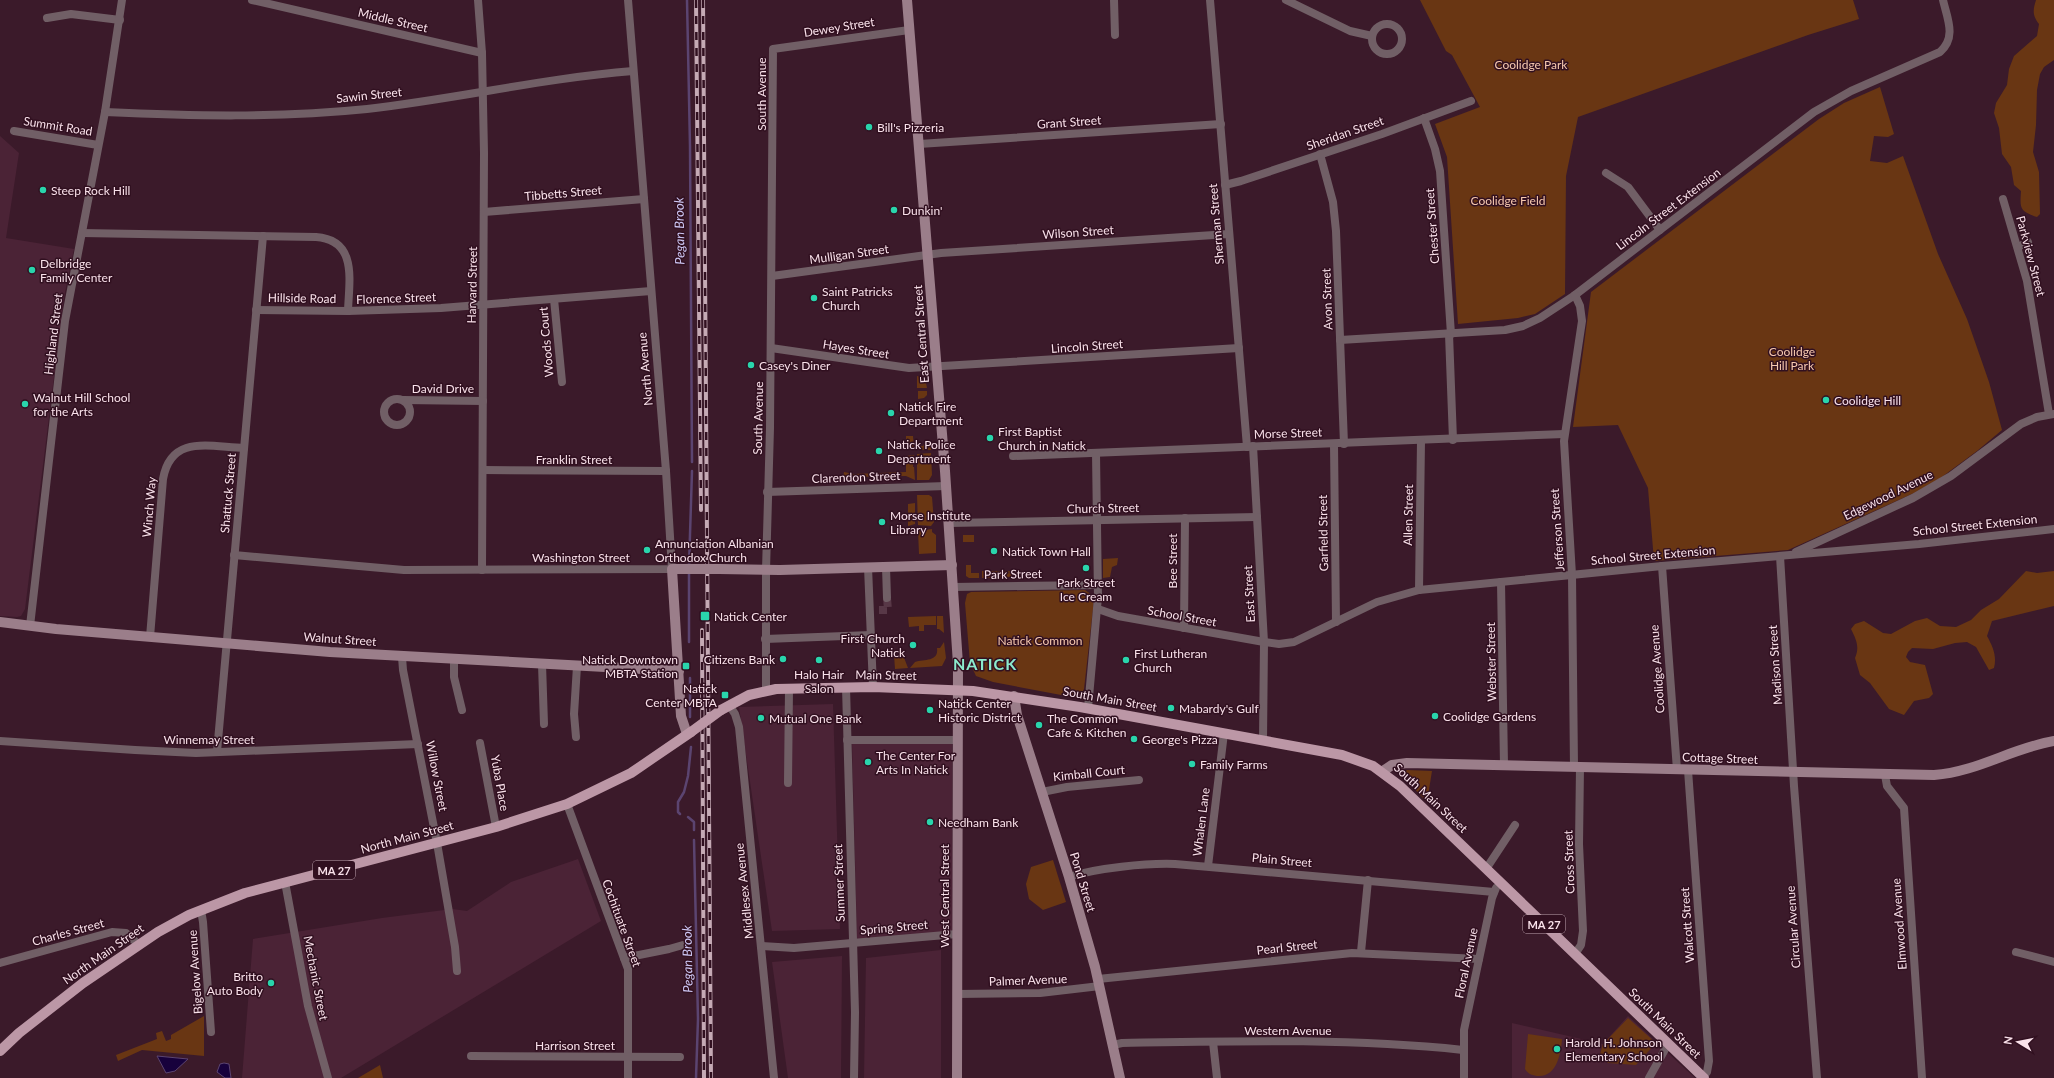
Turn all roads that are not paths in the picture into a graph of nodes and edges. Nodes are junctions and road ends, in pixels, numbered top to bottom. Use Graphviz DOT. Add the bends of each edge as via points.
graph roads {
  1 [pos="122,0"];
  2 [pos="252,0"];
  3 [pos="478,0"];
  4 [pos="628,0"];
  5 [pos="907,0"];
  6 [pos="1114,0"];
  7 [pos="1210,0"];
  8 [pos="1286,0"];
  9 [pos="1943,0"];
  10 [pos="47,18"];
  11 [pos="120,20"];
  12 [pos="909,30"];
  13 [pos="1115,35"];
  14 [pos="1372,36"];
  15 [pos="773,49"];
  16 [pos="482,53"];
  17 [pos="633,71"];
  18 [pos="483,91"];
  19 [pos="1471,101"];
  20 [pos="104,112"];
  21 [pos="1424,118"];
  22 [pos="1220,124"];
  23 [pos="14,131"];
  24 [pos="919,144"];
  25 [pos="98,145"];
  26 [pos="1320,154"];
  27 [pos="1606,173"];
  28 [pos="1225,185"];
  29 [pos="644,199"];
  30 [pos="2003,199"];
  31 [pos="484,212"];
  32 [pos="1660,230"];
  33 [pos="82,233"];
  34 [pos="1229,234"];
  35 [pos="263,236"];
  36 [pos="2028,242"];
  37 [pos="2018,247"];
  38 [pos="928,254"];
  39 [pos="772,276"];
  40 [pos="651,291"];
  41 [pos="1575,295"];
  42 [pos="554,299"];
  43 [pos="483,305"];
  44 [pos="256,310"];
  45 [pos="348,311"];
  46 [pos="1450,334"];
  47 [pos="1340,340"];
  48 [pos="771,348"];
  49 [pos="1239,348"];
  50 [pos="937,367"];
  51 [pos="562,382"];
  52 [pos="403,400"];
  53 [pos="483,400"];
  54 [pos="2052,414"];
  55 [pos="1564,434"];
  56 [pos="1453,440"];
  57 [pos="1421,441"];
  58 [pos="1334,444"];
  59 [pos="1344,444"];
  60 [pos="1250,447"];
  61 [pos="244,448"];
  62 [pos="1096,453"];
  63 [pos="1013,456"];
  64 [pos="483,470"];
  65 [pos="666,471"];
  66 [pos="946,486"];
  67 [pos="767,492"];
  68 [pos="1258,517"];
  69 [pos="1185,518"];
  70 [pos="1097,520"];
  71 [pos="949,523"];
  72 [pos="2054,529"];
  73 [pos="234,555"];
  74 [pos="1789,555"];
  75 [pos="1780,556"];
  76 [pos="952,565"];
  77 [pos="1662,566"];
  78 [pos="868,567"];
  79 [pos="886,567"];
  80 [pos="672,569"];
  81 [pos="482,570"];
  82 [pos="766,570"];
  83 [pos="1572,575"];
  84 [pos="1501,582"];
  85 [pos="1098,585"];
  86 [pos="953,587"];
  87 [pos="1419,590"];
  88 [pos="887,598"];
  89 [pos="1098,609"];
  90 [pos="0,622"];
  91 [pos="1336,622"];
  92 [pos="30,626"];
  93 [pos="1184,628"];
  94 [pos="871,636"];
  95 [pos="150,637"];
  96 [pos="765,640"];
  97 [pos="1264,642"];
  98 [pos="227,643"];
  99 [pos="402,657"];
  100 [pos="454,660"];
  101 [pos="542,664"];
  102 [pos="577,666"];
  103 [pos="679,671"];
  104 [pos="846,687"];
  105 [pos="873,687"];
  106 [pos="789,689"];
  107 [pos="766,690"];
  108 [pos="959,690"];
  109 [pos="1014,696"];
  110 [pos="725,708"];
  111 [pos="1088,708"];
  112 [pos="462,710"];
  113 [pos="544,724"];
  114 [pos="689,733"];
  115 [pos="1224,733"];
  116 [pos="576,737"];
  117 [pos="847,740"];
  118 [pos="958,740"];
  119 [pos="1263,740"];
  120 [pos="0,741"];
  121 [pos="2054,741"];
  122 [pos="480,743"];
  123 [pos="418,744"];
  124 [pos="217,752"];
  125 [pos="1504,765"];
  126 [pos="1577,767"];
  127 [pos="1676,770"];
  128 [pos="1688,770"];
  129 [pos="1383,771"];
  130 [pos="1794,773"];
  131 [pos="1885,775"];
  132 [pos="1139,780"];
  133 [pos="788,783"];
  134 [pos="1042,792"];
  135 [pos="568,804"];
  136 [pos="1515,825"];
  137 [pos="496,827"];
  138 [pos="437,843"];
  139 [pos="1208,866"];
  140 [pos="1486,869"];
  141 [pos="1069,877"];
  142 [pos="1368,880"];
  143 [pos="285,882"];
  144 [pos="1500,883"];
  145 [pos="1494,892"];
  146 [pos="201,910"];
  147 [pos="957,934"];
  148 [pos="853,943"];
  149 [pos="138,944"];
  150 [pos="683,945"];
  151 [pos="761,946"];
  152 [pos="1361,952"];
  153 [pos="2016,952"];
  154 [pos="1575,954"];
  155 [pos="624,958"];
  156 [pos="1479,959"];
  157 [pos="2054,962"];
  158 [pos="0,963"];
  159 [pos="457,972"];
  160 [pos="1099,983"];
  161 [pos="956,994"];
  162 [pos="211,1032"];
  163 [pos="1213,1042"];
  164 [pos="1668,1044"];
  165 [pos="1113,1045"];
  166 [pos="1462,1050"];
  167 [pos="0,1051"];
  168 [pos="471,1056"];
  169 [pos="629,1056"];
  170 [pos="680,1057"];
  171 [pos="328,1078"];
  172 [pos="628,1078"];
  173 [pos="774,1078"];
  174 [pos="854,1078"];
  175 [pos="957,1078"];
  176 [pos="1120,1078"];
  177 [pos="1217,1078"];
  178 [pos="1464,1078"];
  179 [pos="1649,1078"];
  180 [pos="1704,1078"];
  181 [pos="1817,1078"];
  182 [pos="1922,1078"];
  1 -- 11 [label="street, Highland Street"];
  2 -- 16 [label="street, Middle Street"];
  3 -- 16 [label="street, Harvard Street"];
  4 -- 17 [label="street, North Avenue"];
  5 -- 12 [label="street, East Central Street"];
  6 -- 13 [label="street"];
  7 -- 22 [label="street, Sherman Street"];
  8 -- 14 [label="street" via="1350,31"];
  9 -- 32 [label="street, Lincoln Street Extension" via="1950,34 1947,44 1940,52 1851,91 1814,112"];
  10 -- 11 [label="street" via="71,14"];
  11 -- 20 [label="street, Highland Street"];
  12 -- 15 [label="street, Dewey Street"];
  12 -- 24 [label="street, East Central Street"];
  15 -- 39 [label="street, South Avenue"];
  16 -- 18 [label="street, Harvard Street"];
  17 -- 18 [label="street, Sawin Street"];
  17 -- 29 [label="street, North Avenue"];
  18 -- 20 [label="street, Sawin Street" via="381,107 272,115 210,116"];
  18 -- 31 [label="street, Harvard Street"];
  19 -- 21 [label="street, Sheridan Street"];
  20 -- 25 [label="street, Highland Street"];
  21 -- 26 [label="street, Sheridan Street"];
  21 -- 46 [label="street, Chester Street" via="1440,171"];
  22 -- 24 [label="street, Grant Street"];
  22 -- 28 [label="street, Sherman Street"];
  23 -- 25 [label="street, Summit Road"];
  24 -- 38 [label="street, East Central Street"];
  25 -- 33 [label="street, Highland Street"];
  26 -- 28 [label="street, Sheridan Street"];
  26 -- 47 [label="street, Avon Street" via="1335,216"];
  27 -- 32 [label="street" via="1628,188"];
  28 -- 34 [label="street, Sherman Street"];
  29 -- 31 [label="street, Tibbetts Street"];
  29 -- 40 [label="street, North Avenue"];
  30 -- 37 [label="street, Parkview Street"];
  31 -- 43 [label="street, Harvard Street"];
  32 -- 41 [label="street, Lincoln Street Extension"];
  33 -- 35 [label="street, Florence Street"];
  33 -- 92 [label="street, Highland Street" via="65,321"];
  34 -- 38 [label="street, Wilson Street"];
  34 -- 49 [label="street, Sherman Street"];
  35 -- 44 [label="street, Shattuck Street"];
  35 -- 45 [label="street, Florence Street" via="323,237 336,242 348,259"];
  36 -- 37 [label="street"];
  37 -- 54 [label="street, Parkview Street"];
  38 -- 39 [label="street, Mulligan Street"];
  38 -- 50 [label="street, East Central Street"];
  39 -- 48 [label="street, South Avenue"];
  40 -- 42 [label="street, Florence Street"];
  40 -- 65 [label="street, North Avenue"];
  41 -- 46 [label="street, Lincoln Street Extension" via="1523,326"];
  41 -- 55 [label="street, Jefferson Street" via="1582,321"];
  42 -- 43 [label="street, Florence Street"];
  42 -- 51 [label="street, Woods Court"];
  43 -- 45 [label="street, Florence Street"];
  43 -- 53 [label="street, Harvard Street"];
  44 -- 45 [label="street, Hillside Road"];
  44 -- 61 [label="street, Shattuck Street"];
  46 -- 47 [label="street, Lincoln Street Extension"];
  46 -- 56 [label="street, Chester Street"];
  47 -- 59 [label="street, Avon Street"];
  48 -- 50 [label="street, Hayes Street" via="895,367"];
  48 -- 67 [label="street, South Avenue"];
  49 -- 50 [label="street, Lincoln Street"];
  49 -- 60 [label="street, Sherman Street"];
  50 -- 66 [label="street, East Central Street"];
  52 -- 53 [label="street, David Drive"];
  53 -- 64 [label="street, Harvard Street"];
  54 -- 74 [label="street, Edgewood Avenue" via="2021,424 1918,496"];
  55 -- 56 [label="street, Morse Street"];
  55 -- 83 [label="street, Jefferson Street"];
  56 -- 57 [label="street, Morse Street"];
  57 -- 59 [label="street, Morse Street"];
  57 -- 87 [label="street, Allen Street"];
  58 -- 59 [label="street, Morse Street"];
  58 -- 60 [label="street, Morse Street"];
  58 -- 91 [label="street, Garfield Street"];
  60 -- 62 [label="street, Morse Street"];
  60 -- 68 [label="street, East Street"];
  61 -- 73 [label="street, Shattuck Street"];
  61 -- 95 [label="street, Winch Way" via="191,446 180,449 169,460 163,479"];
  62 -- 63 [label="street, Morse Street"];
  62 -- 70 [label="street"];
  64 -- 65 [label="street, Franklin Street"];
  64 -- 81 [label="street, Harvard Street"];
  65 -- 80 [label="street, North Avenue"];
  66 -- 67 [label="street, Clarendon Street"];
  66 -- 71 [label="street, East Central Street"];
  67 -- 82 [label="street, South Avenue"];
  68 -- 69 [label="street, Church Street"];
  68 -- 97 [label="street, East Street"];
  69 -- 70 [label="street, Church Street"];
  69 -- 93 [label="street, Bee Street"];
  70 -- 71 [label="street, Church Street"];
  70 -- 85 [label="street"];
  71 -- 76 [label="street, East Central Street"];
  72 -- 74 [label="street, School Street Extension"];
  73 -- 81 [label="street, Washington Street" via="404,570"];
  73 -- 98 [label="street, Shattuck Street"];
  74 -- 75 [label="street, School Street Extension"];
  75 -- 77 [label="street, School Street Extension"];
  75 -- 130 [label="street, Madison Street"];
  76 -- 79 [label="street, Washington Street"];
  76 -- 86 [label="street, East Central Street"];
  77 -- 83 [label="street, School Street Extension"];
  77 -- 127 [label="street, Coolidge Avenue"];
  78 -- 79 [label="street, Washington Street"];
  78 -- 82 [label="street, Washington Street"];
  78 -- 94 [label="street" via="874,612"];
  79 -- 88 [label="street"];
  80 -- 81 [label="street, Washington Street"];
  80 -- 82 [label="street, Washington Street, bridge"];
  80 -- 103 [label="street, North Avenue"];
  82 -- 96 [label="street, South Avenue"];
  83 -- 84 [label="street, School Street Extension"];
  83 -- 126 [label="street, Jefferson Street"];
  84 -- 87 [label="street, School Street Extension"];
  84 -- 125 [label="street, Webster Street"];
  85 -- 86 [label="street, Park Street"];
  85 -- 89 [label="street"];
  86 -- 108 [label="street, East Central Street"];
  87 -- 91 [label="street, School Street Extension" via="1377,602"];
  89 -- 93 [label="street, School Street" via="1118,616"];
  89 -- 111 [label="street"];
  90 -- 92 [label="street, Walnut Street"];
  91 -- 97 [label="street, School Street Extension" via="1294,642"];
  92 -- 95 [label="street, Walnut Street"];
  93 -- 97 [label="street, School Street"];
  94 -- 96 [label="street"];
  94 -- 105 [label="street"];
  95 -- 98 [label="street, Walnut Street"];
  96 -- 107 [label="street, South Avenue"];
  97 -- 119 [label="street, East Street"];
  98 -- 99 [label="street, Walnut Street"];
  98 -- 124 [label="street, Shattuck Street"];
  99 -- 100 [label="street, Walnut Street"];
  99 -- 123 [label="street, Willow Street"];
  100 -- 101 [label="street, Walnut Street"];
  100 -- 112 [label="street" via="454,677"];
  101 -- 102 [label="street, Walnut Street"];
  101 -- 113 [label="street"];
  102 -- 103 [label="street, Walnut Street"];
  102 -- 116 [label="street" via="574,714"];
  103 -- 114 [label="street, North Avenue" via="681,716"];
  104 -- 105 [label="main road, Main Street / MA 27"];
  104 -- 106 [label="main road, Main Street / MA 27"];
  104 -- 117 [label="street, Summer Street"];
  105 -- 108 [label="main road, Main Street / MA 27"];
  106 -- 107 [label="main road, Main Street / MA 27"];
  106 -- 133 [label="street"];
  107 -- 110 [label="main road, Main Street / MA 27" via="749,695"];
  108 -- 109 [label="main road, South Main Street / MA 27"];
  108 -- 118 [label="street, West Central Street"];
  109 -- 111 [label="main road, South Main Street / MA 27"];
  109 -- 134 [label="street, Pond Street" via="1017,716"];
  110 -- 114 [label="main road, North Main Street / MA 27, bridge"];
  110 -- 151 [label="street, Middlesex Avenue" via="735,714 739,727"];
  111 -- 115 [label="main road, South Main Street / MA 27"];
  114 -- 135 [label="main road, North Main Street / MA 27" via="631,773"];
  115 -- 119 [label="main road, South Main Street / MA 27"];
  115 -- 139 [label="street, Whalen Lane"];
  117 -- 118 [label="street"];
  117 -- 148 [label="street, Summer Street"];
  118 -- 147 [label="street, West Central Street"];
  119 -- 129 [label="main road, South Main Street / MA 27" via="1342,755"];
  120 -- 124 [label="street, Winnemay Street" via="135,750"];
  121 -- 131 [label="street, Cottage Street" via="2028,747 1962,772 1934,776"];
  122 -- 137 [label="street, Yuba Place"];
  123 -- 124 [label="street, Winnemay Street"];
  123 -- 138 [label="street, Willow Street"];
  125 -- 126 [label="street, Cottage Street"];
  125 -- 129 [label="street, Cottage Street" via="1404,763 1392,765"];
  126 -- 127 [label="street, Cottage Street"];
  126 -- 154 [label="street, Cross Street" via="1583,931 1581,944"];
  127 -- 128 [label="street, Cottage Street"];
  128 -- 130 [label="street, Cottage Street"];
  128 -- 180 [label="street, Walcott Street" via="1709,1061"];
  129 -- 140 [label="main road, South Main Street / MA 27"];
  130 -- 131 [label="street, Cottage Street"];
  130 -- 181 [label="street, Circular Avenue"];
  131 -- 182 [label="street, Elmwood Avenue" via="1887,786 1904,808"];
  132 -- 134 [label="street, Kimball Court" via="1067,786"];
  134 -- 141 [label="street, Pond Street"];
  135 -- 137 [label="main road, North Main Street / MA 27"];
  135 -- 155 [label="street, Cochituate Street"];
  136 -- 140 [label="street"];
  137 -- 138 [label="main road, North Main Street / MA 27"];
  138 -- 143 [label="main road, North Main Street / MA 27"];
  138 -- 159 [label="street, Willow Street"];
  139 -- 141 [label="street, Plain Street" via="1152,864"];
  139 -- 142 [label="street, Plain Street"];
  140 -- 144 [label="main road, South Main Street / MA 27"];
  141 -- 160 [label="street, Pond Street"];
  142 -- 145 [label="street, Plain Street"];
  142 -- 152 [label="street"];
  143 -- 146 [label="main road, North Main Street / MA 27"];
  143 -- 171 [label="street, Mechanic Street" via="308,1006"];
  144 -- 145 [label="street, Floral Avenue"];
  144 -- 154 [label="main road, South Main Street / MA 27"];
  145 -- 156 [label="street, Floral Avenue"];
  146 -- 149 [label="main road, North Main Street / MA 27"];
  146 -- 162 [label="street, Bigelow Avenue"];
  147 -- 148 [label="street, Spring Street"];
  147 -- 161 [label="street, West Central Street"];
  148 -- 151 [label="street, Spring Street" via="794,948"];
  148 -- 174 [label="street, Summer Street"];
  149 -- 158 [label="street, Charles Street" via="126,934 112,932"];
  149 -- 167 [label="main road, North Main Street / MA 27" via="67,995"];
  150 -- 155 [label="street"];
  151 -- 173 [label="street, Middlesex Avenue"];
  152 -- 156 [label="street, Pearl Street"];
  152 -- 160 [label="street, Pearl Street"];
  153 -- 157 [label="street"];
  154 -- 164 [label="main road, South Main Street / MA 27"];
  155 -- 169 [label="street, Cochituate Street" via="628,974"];
  156 -- 166 [label="street, Floral Avenue"];
  160 -- 161 [label="street, Palmer Avenue" via="1040,993"];
  160 -- 165 [label="street, Pond Street"];
  161 -- 175 [label="street, West Central Street"];
  163 -- 165 [label="street, Western Avenue"];
  163 -- 166 [label="street, Western Avenue" via="1363,1042"];
  163 -- 177 [label="street"];
  164 -- 179 [label="street"];
  164 -- 180 [label="main road, South Main Street / MA 27"];
  165 -- 176 [label="street, Pond Street"];
  166 -- 178 [label="street, Floral Avenue"];
  168 -- 169 [label="street, Harrison Street"];
  169 -- 170 [label="street, Harrison Street"];
  169 -- 172 [label="street, Cochituate Street"];
}
